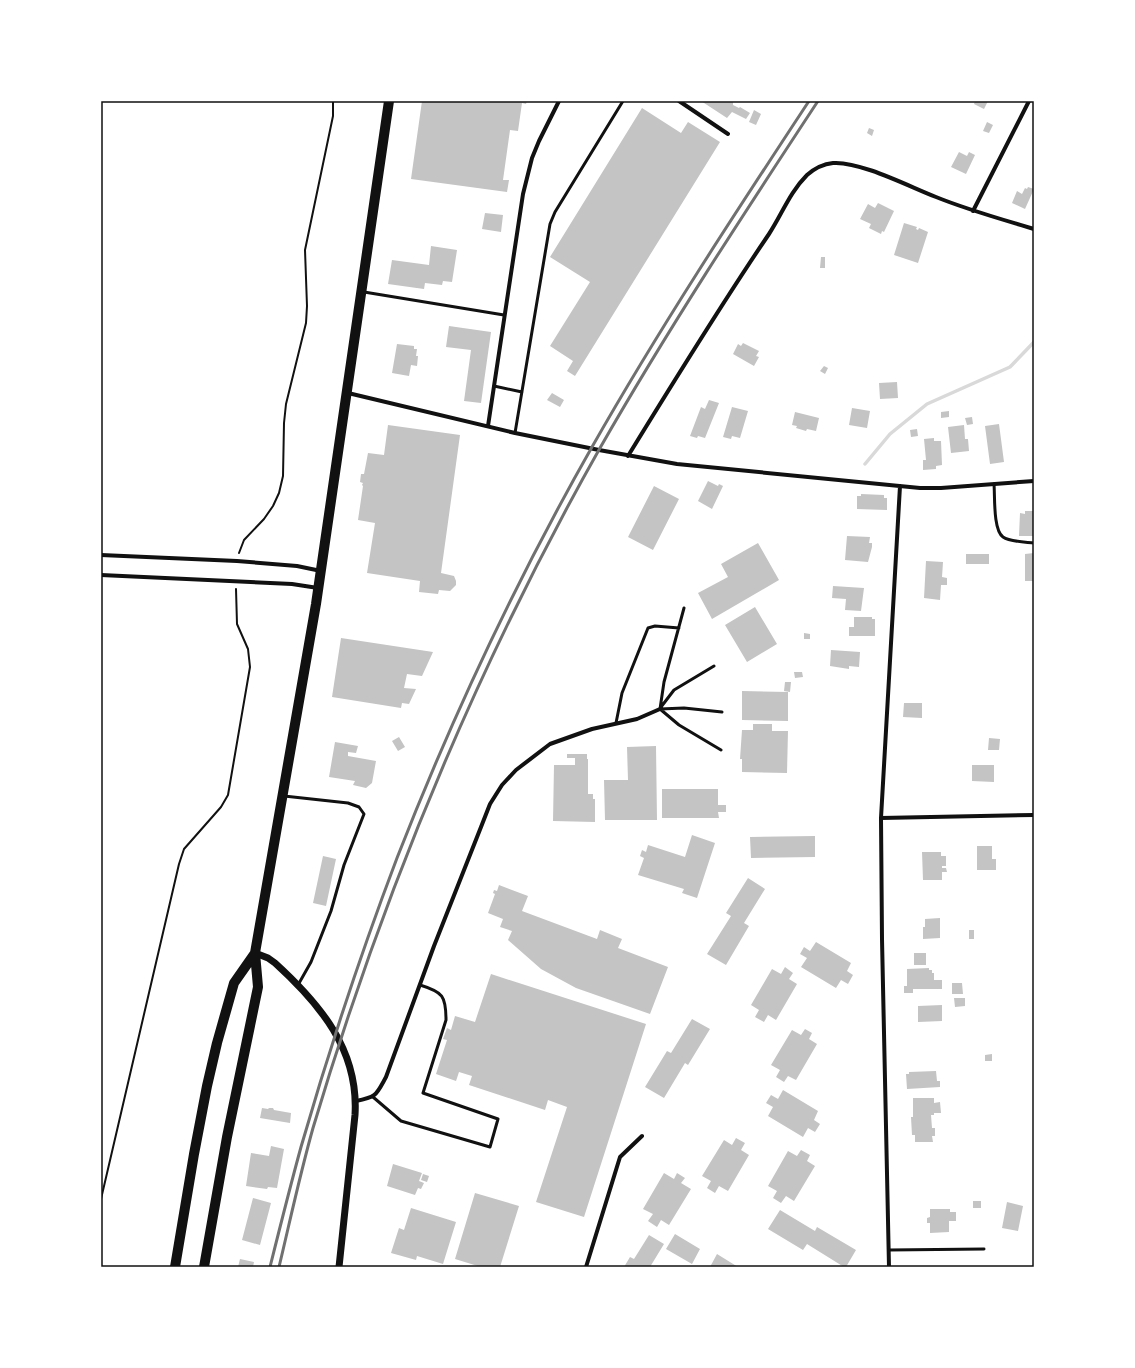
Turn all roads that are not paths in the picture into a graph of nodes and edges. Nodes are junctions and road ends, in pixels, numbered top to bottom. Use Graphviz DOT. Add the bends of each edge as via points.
graph roads {
  1 [pos="389,101"];
  2 [pos="559,101"];
  3 [pos="623,101"];
  4 [pos="679,101"];
  5 [pos="1029,101"];
  6 [pos="728,134"];
  7 [pos="973,211"];
  8 [pos="1034,229"];
  9 [pos="362,292"];
  10 [pos="504,315"];
  11 [pos="494,386"];
  12 [pos="522,392"];
  13 [pos="347,393"];
  14 [pos="488,426"];
  15 [pos="515,433"];
  16 [pos="628,456"];
  17 [pos="1034,481"];
  18 [pos="994,484"];
  19 [pos="900,486"];
  20 [pos="1034,543"];
  21 [pos="101,556"];
  22 [pos="321,571"];
  23 [pos="101,575"];
  24 [pos="319,588"];
  25 [pos="684,608"];
  26 [pos="679,628"];
  27 [pos="714,666"];
  28 [pos="660,709"];
  29 [pos="722,712"];
  30 [pos="616,723"];
  31 [pos="721,750"];
  32 [pos="283,796"];
  33 [pos="1034,814"];
  34 [pos="881,818"];
  35 [pos="255,953"];
  36 [pos="298,985"];
  37 [pos="420,985"];
  38 [pos="373,1097"];
  39 [pos="356,1101"];
  40 [pos="642,1136"];
  41 [pos="984,1249"];
  42 [pos="889,1250"];
  43 [pos="175,1267"];
  44 [pos="204,1267"];
  45 [pos="339,1267"];
  46 [pos="586,1267"];
  47 [pos="889,1267"];
  1 -- 9 [label="main road"];
  2 -- 10 [label="street" via="539,141 527,174"];
  3 -- 12 [label="lane" via="550,224"];
  4 -- 6 [label="street"];
  5 -- 7 [label="street"];
  7 -- 8 [label="street"];
  7 -- 16 [label="street" via="870,170 848,164 821,164 794,190 774,226 734,285"];
  9 -- 10 [label="lane"];
  9 -- 13 [label="main road"];
  10 -- 11 [label="street"];
  11 -- 12 [label="lane"];
  11 -- 14 [label="street"];
  12 -- 15 [label="lane"];
  13 -- 14 [label="street"];
  13 -- 22 [label="main road"];
  14 -- 15 [label="street"];
  15 -- 16 [label="street"];
  16 -- 19 [label="street" via="677,464"];
  17 -- 18 [label="street"];
  18 -- 19 [label="street" via="941,488"];
  18 -- 20 [label="lane" via="997,528 1003,537"];
  19 -- 34 [label="street"];
  21 -- 22 [label="street" via="238,561 297,566"];
  22 -- 24 [label="main road"];
  23 -- 24 [label="street" via="292,584"];
  24 -- 32 [label="main road"];
  25 -- 26 [label="lane"];
  26 -- 28 [label="lane" via="664,682"];
  26 -- 30 [label="lane" via="648,628 622,693"];
  27 -- 28 [label="lane" via="674,690"];
  28 -- 29 [label="lane" via="684,708"];
  28 -- 30 [label="street" via="637,719"];
  28 -- 31 [label="lane" via="679,725"];
  30 -- 37 [label="street" via="550,744 516,770 502,785 490,804"];
  32 -- 35 [label="main road"];
  32 -- 36 [label="lane" via="348,803 359,807 364,814 344,865 331,911 311,962"];
  33 -- 34 [label="street"];
  34 -- 42 [label="street"];
  35 -- 36 [label="street" via="275,962"];
  35 -- 43 [label="main road" via="234,983 217,1043 198,1131"];
  35 -- 44 [label="main road" via="258,986"];
  36 -- 39 [label="street" via="314,1001 334,1030 350,1067"];
  37 -- 38 [label="street" via="386,1077"];
  37 -- 38 [label="lane" via="436,990 444,998 446,1008 446,1020 423,1093 498,1119 490,1147 402,1121"];
  38 -- 39 [label="street"];
  39 -- 45 [label="street"];
  40 -- 46 [label="street" via="620,1157"];
  41 -- 42 [label="lane"];
  42 -- 47 [label="street"];
}
